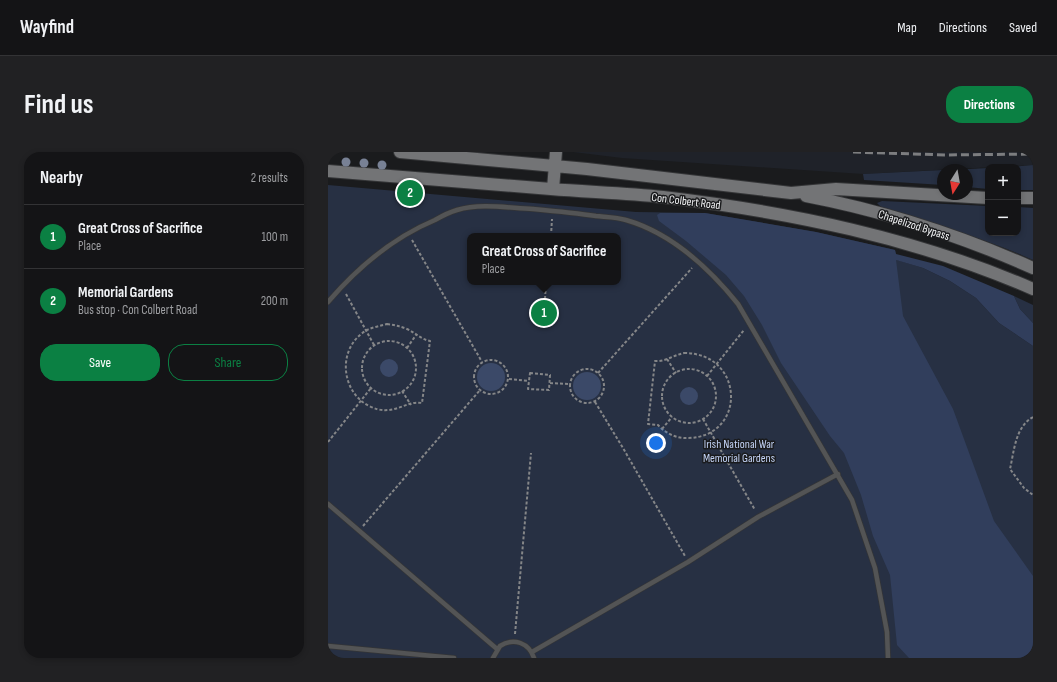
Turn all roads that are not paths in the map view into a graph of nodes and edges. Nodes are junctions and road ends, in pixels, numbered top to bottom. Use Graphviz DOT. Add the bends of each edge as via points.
graph roads {
  1 [pos="400,152"];
  2 [pos="556,152"];
  3 [pos="555,166"];
  4 [pos="328,171"];
  5 [pos="553,189"];
  6 [pos="791,192"];
  7 [pos="985,198"];
  8 [pos="1021,198"];
  9 [pos="1033,198"];
  10 [pos="1033,268"];
  11 [pos="1033,289"];
  12 [pos="328,302"];
  13 [pos="838,474"];
  14 [pos="328,504"];
  15 [pos="328,646"];
  16 [pos="497,649"];
  17 [pos="532,652"];
  18 [pos="454,658"];
  19 [pos="493,658"];
  20 [pos="534,658"];
  21 [pos="888,658"];
  1 -- 3 [label="main road, Con Colbert Road"];
  2 -- 3 [label="main road"];
  3 -- 5 [label="main road"];
  3 -- 6 [label="main road, Con Colbert Road"];
  4 -- 5 [label="main road, Con Colbert Road"];
  5 -- 11 [label="main road, Con Colbert Road" via="661,197 754,209 834,225 918,247 998,274"];
  6 -- 7 [label="main road, Con Colbert Road" via="836,189"];
  6 -- 10 [label="main road, Chapelizod Bypass" via="901,220"];
  8 -- 9 [label="main road"];
  12 -- 13 [label="lane" via="365,264 408,232 457,210 486,206 624,219 647,227 669,240 698,261 728,291 750,322"];
  13 -- 17 [label="lane" via="758,517 688,562"];
  13 -- 21 [label="lane" via="852,500 876,568 887,632"];
  14 -- 16 [label="lane"];
  15 -- 18 [label="lane"];
  16 -- 17 [label="lane" via="504,643 514,641 525,644"];
  16 -- 19 [label="lane"];
  17 -- 20 [label="lane"];
}
